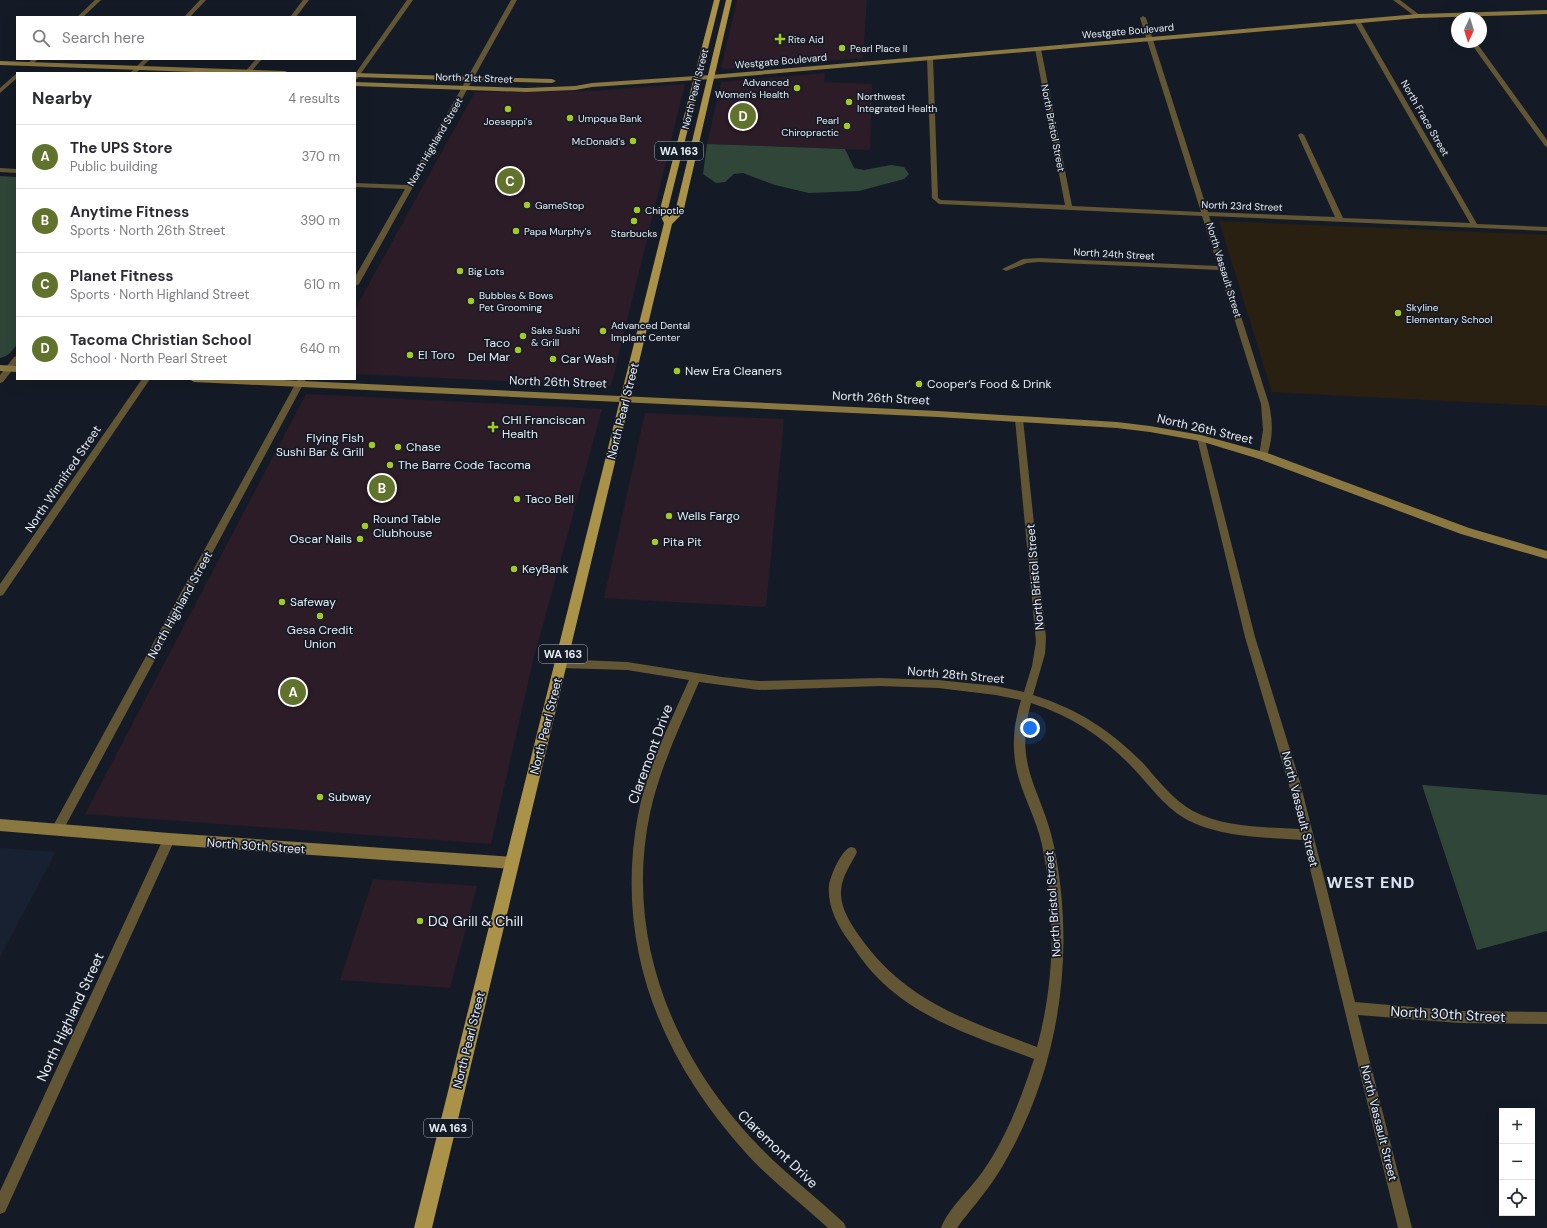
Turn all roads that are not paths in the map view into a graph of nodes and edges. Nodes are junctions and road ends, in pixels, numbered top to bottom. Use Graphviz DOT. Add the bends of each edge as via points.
graph roads {
  1 [pos="98,0"];
  2 [pos="203,0"];
  3 [pos="306,0"];
  4 [pos="410,0"];
  5 [pos="514,0"];
  6 [pos="717,0"];
  7 [pos="729,0"];
  8 [pos="1396,0"];
  9 [pos="1547,12"];
  10 [pos="1487,15"];
  11 [pos="81,16"];
  12 [pos="188,16"];
  13 [pos="293,16"];
  14 [pos="1418,16"];
  15 [pos="1451,17"];
  16 [pos="1143,18"];
  17 [pos="1357,21"];
  18 [pos="1150,39"];
  19 [pos="1477,48"];
  20 [pos="1038,49"];
  21 [pos="930,58"];
  22 [pos="146,60"];
  23 [pos="258,60"];
  24 [pos="32,61"];
  25 [pos="0,63"];
  26 [pos="0,70"];
  27 [pos="136,70"];
  28 [pos="16,72"];
  29 [pos="248,72"];
  30 [pos="356,76"];
  31 [pos="16,77"];
  32 [pos="471,78"];
  33 [pos="698,78"];
  34 [pos="711,78"];
  35 [pos="356,84"];
  36 [pos="592,85"];
  37 [pos="465,88"];
  38 [pos="0,91"];
  39 [pos="1301,135"];
  40 [pos="1547,145"];
  41 [pos="0,170"];
  42 [pos="16,171"];
  43 [pos="356,185"];
  44 [pos="409,187"];
  45 [pos="1069,208"];
  46 [pos="1206,214"];
  47 [pos="1340,220"];
  48 [pos="668,223"];
  49 [pos="1475,226"];
  50 [pos="1547,229"];
  51 [pos="1223,268"];
  52 [pos="1006,269"];
  53 [pos="356,282"];
  54 [pos="16,360"];
  55 [pos="9,368"];
  56 [pos="0,380"];
  57 [pos="145,380"];
  58 [pos="248,380"];
  59 [pos="301,381"];
  60 [pos="626,398"];
  61 [pos="1019,419"];
  62 [pos="1201,438"];
  63 [pos="1263,456"];
  64 [pos="1547,555"];
  65 [pos="0,592"];
  66 [pos="561,664"];
  67 [pos="695,678"];
  68 [pos="1027,697"];
  69 [pos="0,825"];
  70 [pos="57,830"];
  71 [pos="1307,835"];
  72 [pos="169,840"];
  73 [pos="851,852"];
  74 [pos="512,863"];
  75 [pos="1350,1008"];
  76 [pos="1547,1018"];
  77 [pos="1041,1055"];
  78 [pos="0,1207"];
  79 [pos="423,1228"];
  80 [pos="839,1228"];
  81 [pos="948,1228"];
  82 [pos="1405,1228"];
  1 -- 11 [label="street"];
  2 -- 12 [label="street"];
  3 -- 13 [label="street"];
  4 -- 30 [label="street"];
  5 -- 32 [label="street, North Highland Street"];
  6 -- 33 [label="main road, North Pearl Street / WA 163"];
  7 -- 34 [label="main road, North Pearl Street / WA 163"];
  8 -- 14 [label="street"];
  9 -- 10 [label="street, Westgate Boulevard"];
  14 -- 15 [label="street, Westgate Boulevard"];
  14 -- 17 [label="street, Westgate Boulevard"];
  16 -- 18 [label="street, North Vassault Street"];
  17 -- 18 [label="street, Westgate Boulevard"];
  17 -- 49 [label="street, North Frace Street"];
  18 -- 20 [label="street, Westgate Boulevard"];
  18 -- 46 [label="street, North Vassault Street"];
  19 -- 40 [label="street"];
  20 -- 21 [label="street, Westgate Boulevard"];
  20 -- 45 [label="street, North Bristol Street"];
  21 -- 34 [label="street, Westgate Boulevard"];
  21 -- 45 [label="street, North 23rd Street" via="936,201"];
  22 -- 27 [label="street"];
  23 -- 29 [label="street"];
  24 -- 25 [label="street"];
  24 -- 27 [label="street"];
  26 -- 28 [label="street"];
  27 -- 29 [label="street"];
  30 -- 32 [label="street, North 21st Street"];
  31 -- 38 [label="street"];
  32 -- 36 [label="street, North 21st Street" via="583,82"];
  32 -- 37 [label="street, North Highland Street"];
  33 -- 34 [label="street, North 21st Street"];
  33 -- 36 [label="street, North 21st Street"];
  33 -- 48 [label="main road, North Pearl Street / WA 163" via="663,213"];
  34 -- 48 [label="main road, North Pearl Street / WA 163" via="678,213"];
  35 -- 37 [label="street, North 21st Street"];
  36 -- 37 [label="street, North 21st Street" via="575,88"];
  37 -- 44 [label="street, North Highland Street"];
  39 -- 47 [label="street"];
  41 -- 42 [label="street"];
  43 -- 44 [label="street"];
  44 -- 53 [label="street, North Highland Street"];
  45 -- 46 [label="street, North 23rd Street"];
  46 -- 47 [label="street, North 23rd Street"];
  46 -- 51 [label="street, North Vassault Street"];
  47 -- 49 [label="street, North 23rd Street"];
  48 -- 60 [label="main road, North Pearl Street / WA 163"];
  49 -- 50 [label="street, North 23rd Street"];
  51 -- 52 [label="street, North 24th Street" via="1039,260 1026,261"];
  51 -- 63 [label="street, North Vassault Street" via="1266,404 1268,432"];
  54 -- 55 [label="street"];
  55 -- 56 [label="street"];
  57 -- 65 [label="street, North Winnifred Street"];
  58 -- 59 [label="street, North 26th Street"];
  59 -- 60 [label="street, North 26th Street"];
  59 -- 70 [label="street, North Highland Street"];
  60 -- 61 [label="street, North 26th Street"];
  60 -- 66 [label="main road, North Pearl Street / WA 163"];
  61 -- 62 [label="street, North 26th Street" via="1117,425"];
  61 -- 68 [label="street, North Bristol Street" via="1041,644 1038,665"];
  62 -- 63 [label="street, North 26th Street"];
  62 -- 71 [label="street, North Vassault Street" via="1250,637 1282,738"];
  63 -- 64 [label="street, North 26th Street" via="1465,531"];
  66 -- 67 [label="street, North 28th Street" via="594,663 638,667"];
  66 -- 74 [label="main road, North Pearl Street / WA 163"];
  67 -- 68 [label="street, North 28th Street" via="767,686 864,683 951,686"];
  67 -- 80 [label="street, Claremont Drive" via="656,774 644,813 636,878 640,932 646,966 654,995 685,1060 705,1092 751,1148"];
  68 -- 71 [label="street, North 28th Street" via="1053,706 1096,728 1115,743 1161,791 1189,814 1220,827"];
  68 -- 77 [label="street, North Bristol Street" via="1018,747 1026,785 1048,845 1057,945 1056,986 1051,1020"];
  69 -- 70 [label="street, North 30th Street"];
  70 -- 72 [label="street, North 30th Street"];
  71 -- 75 [label="street, North Vassault Street"];
  72 -- 74 [label="street, North 30th Street"];
  72 -- 78 [label="street, North Highland Street"];
  73 -- 77 [label="street" via="837,873 836,900 848,930 872,964 906,996 931,1010"];
  74 -- 79 [label="main road, North Pearl Street / WA 163"];
  75 -- 76 [label="street, North 30th Street" via="1460,1017"];
  75 -- 82 [label="street, North Vassault Street"];
  77 -- 81 [label="street, North Bristol Street" via="1032,1086 992,1170"];
}
